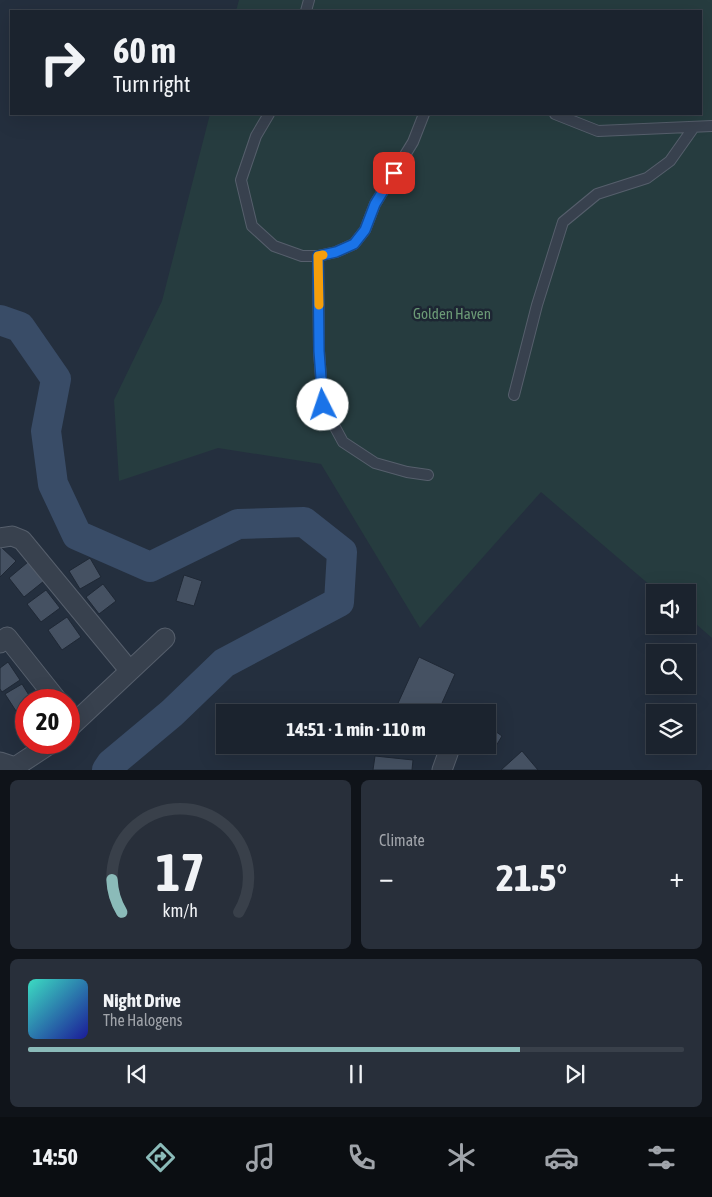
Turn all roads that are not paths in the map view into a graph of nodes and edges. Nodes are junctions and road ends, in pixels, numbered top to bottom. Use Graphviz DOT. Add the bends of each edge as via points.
graph roads {
  1 [pos="268,115"];
  2 [pos="424,115"];
  3 [pos="558,115"];
  4 [pos="712,126"];
  5 [pos="694,127"];
  6 [pos="318,256"];
  7 [pos="514,395"];
  8 [pos="428,475"];
  9 [pos="0,538"];
  10 [pos="165,638"];
  11 [pos="0,643"];
  12 [pos="130,671"];
  13 [pos="48,689"];
  14 [pos="80,713"];
  15 [pos="35,754"];
  16 [pos="448,754"];
  17 [pos="0,762"];
  18 [pos="442,770"];
  1 -- 6 [label="lane" via="256,136 241,180 252,226 274,246 302,256"];
  2 -- 6 [label="lane" via="413,142 375,204 365,230 354,244"];
  3 -- 5 [label="lane" via="598,131"];
  4 -- 5 [label="lane"];
  5 -- 7 [label="lane" via="670,161 646,178 597,194 563,222"];
  6 -- 8 [label="lane" via="323,405 343,442 376,463"];
  9 -- 12 [label="street" via="12,536 22,540"];
  10 -- 12 [label="street"];
  11 -- 13 [label="street" via="6,637"];
  12 -- 14 [label="street"];
  15 -- 17 [label="street" via="15,767"];
  16 -- 18 [label="street"];
}
